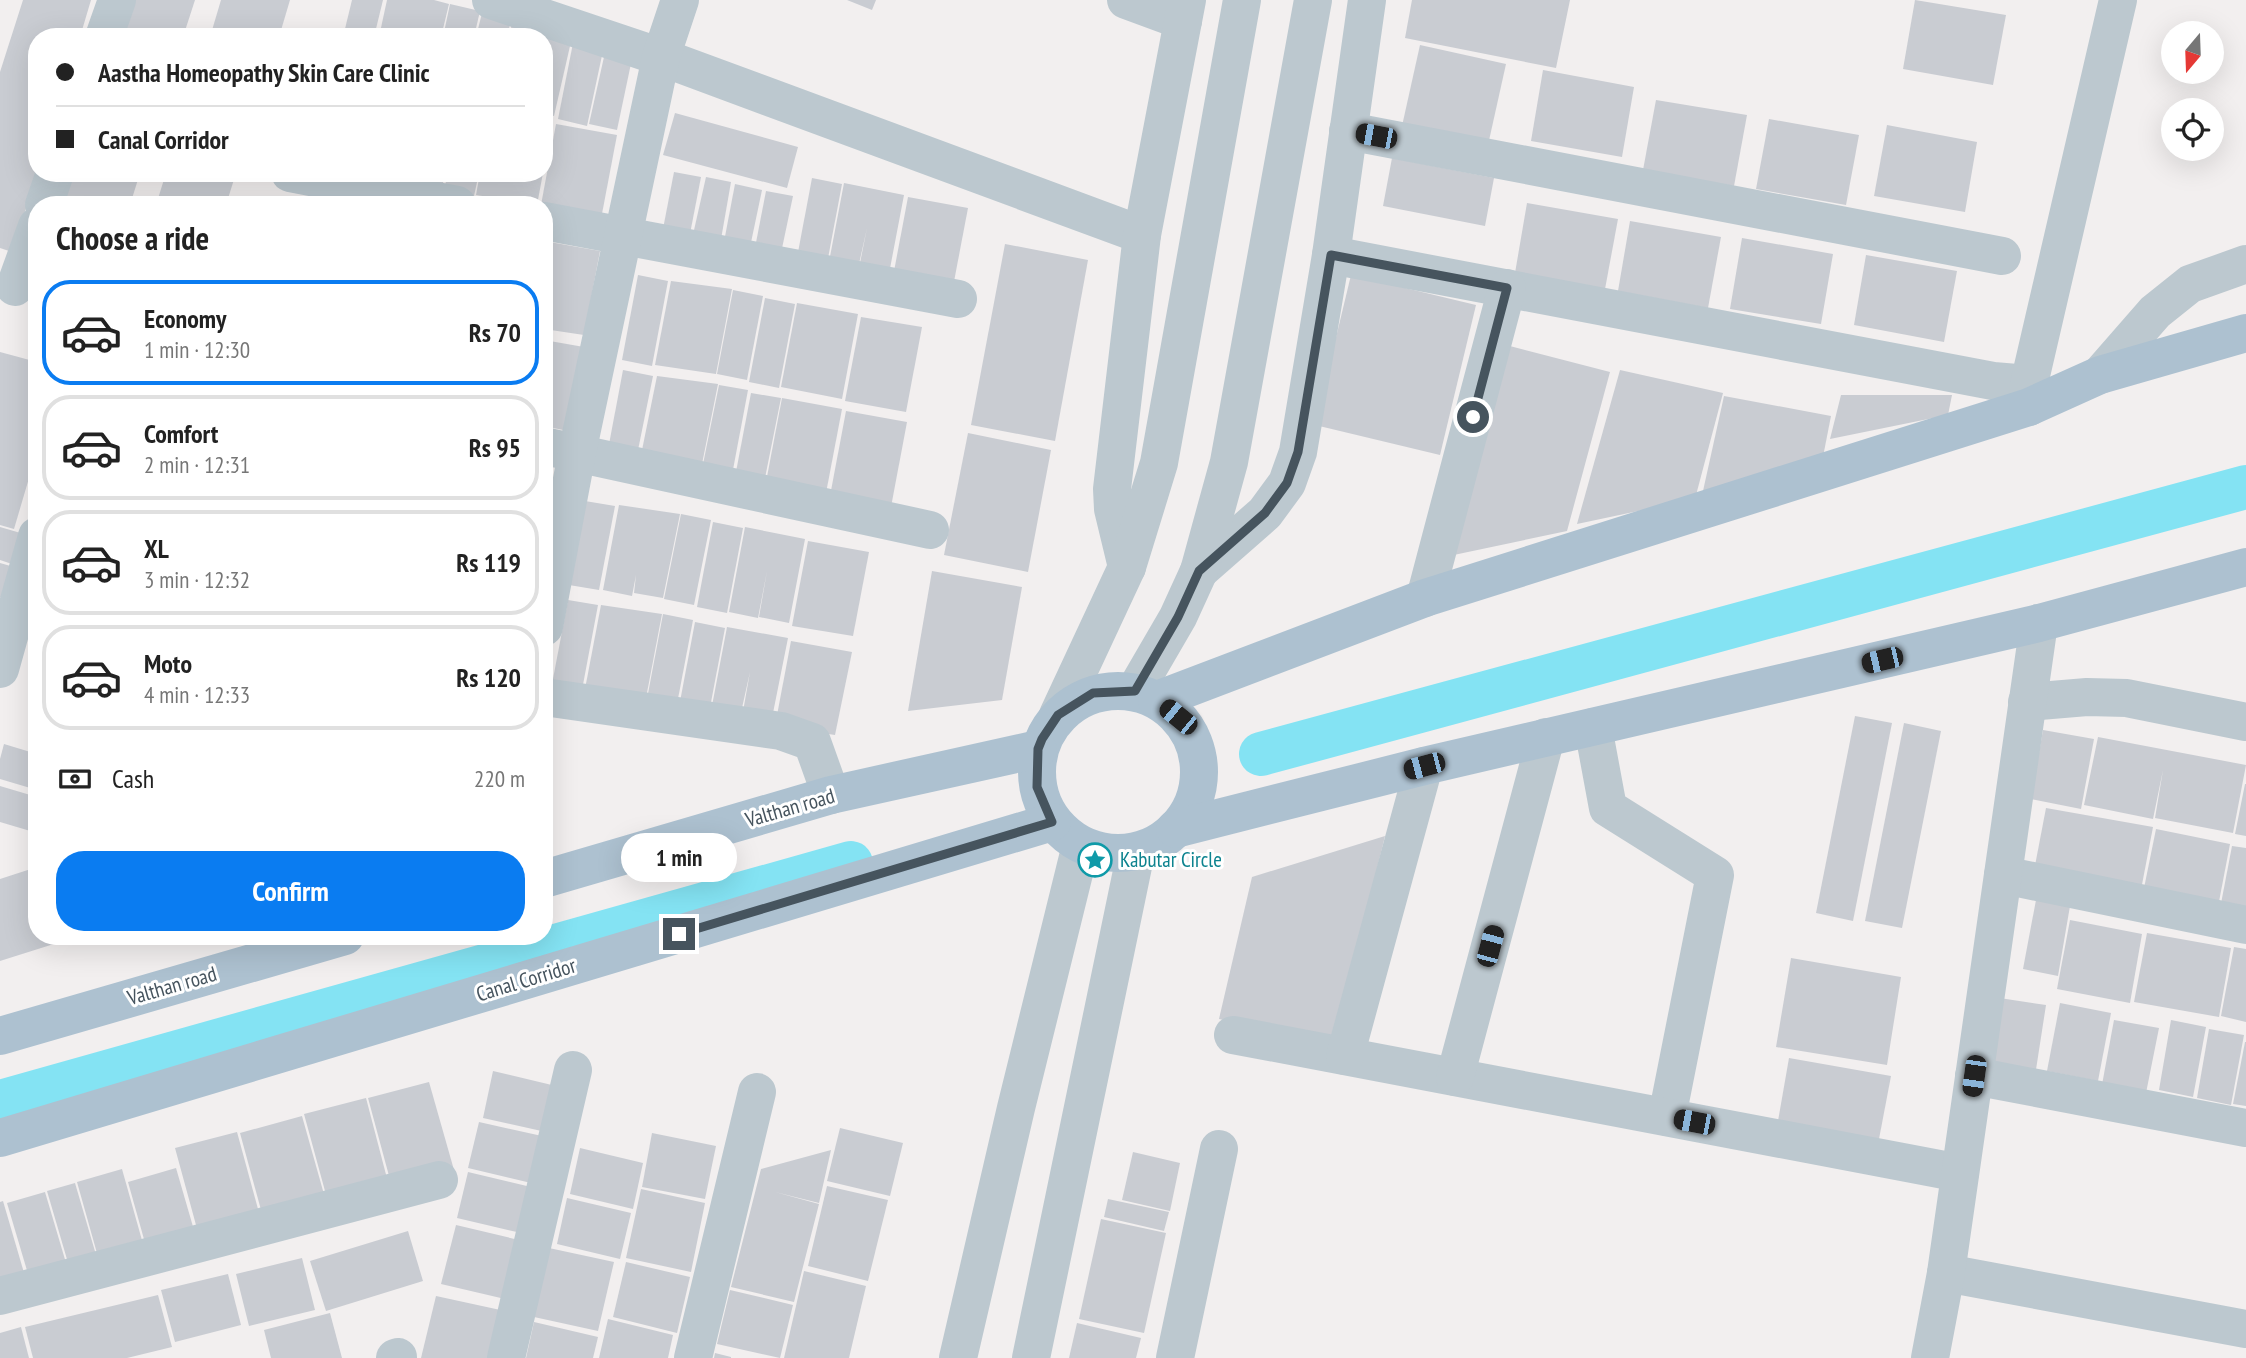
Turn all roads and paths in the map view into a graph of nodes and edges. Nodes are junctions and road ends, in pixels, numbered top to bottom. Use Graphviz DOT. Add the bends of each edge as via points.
graph roads {
  1 [pos="117,0"];
  2 [pos="491,0"];
  3 [pos="680,0"];
  4 [pos="1126,0"];
  5 [pos="1242,0"];
  6 [pos="1313,0"];
  7 [pos="1367,0"];
  8 [pos="2118,0"];
  9 [pos="1185,10"];
  10 [pos="107,28"];
  11 [pos="661,57"];
  12 [pos="1348,131"];
  13 [pos="337,182"];
  14 [pos="410,196"];
  15 [pos="553,223"];
  16 [pos="1142,235"];
  17 [pos="623,236"];
  18 [pos="28,254"];
  19 [pos="1331,255"];
  20 [pos="2002,256"];
  21 [pos="2246,264"];
  22 [pos="17,288"];
  23 [pos="1507,288"];
  24 [pos="958,299"];
  25 [pos="2246,333"];
  26 [pos="2100,375"];
  27 [pos="2029,395"];
  28 [pos="561,449"];
  29 [pos="930,530"];
  30 [pos="553,533"];
  31 [pos="1127,567"];
  32 [pos="2246,567"];
  33 [pos="1199,571"];
  34 [pos="28,576"];
  35 [pos="1425,598"];
  36 [pos="2039,623"];
  37 [pos="15,634"];
  38 [pos="0,668"];
  39 [pos="1146,696"];
  40 [pos="553,698"];
  41 [pos="2027,702"];
  42 [pos="1058,715"];
  43 [pos="2246,722"];
  44 [pos="1593,727"];
  45 [pos="1546,737"];
  46 [pos="1038,749"];
  47 [pos="1424,766"];
  48 [pos="831,795"];
  49 [pos="1052,822"];
  50 [pos="1175,829"];
  51 [pos="1081,845"];
  52 [pos="1136,852"];
  53 [pos="2003,875"];
  54 [pos="553,876"];
  55 [pos="2246,925"];
  56 [pos="314,945"];
  57 [pos="1233,1035"];
  58 [pos="0,1036"];
  59 [pos="1345,1056"];
  60 [pos="573,1070"];
  61 [pos="1974,1076"];
  62 [pos="1455,1077"];
  63 [pos="757,1092"];
  64 [pos="1667,1117"];
  65 [pos="2246,1128"];
  66 [pos="0,1138"];
  67 [pos="1219,1149"];
  68 [pos="1960,1173"];
  69 [pos="439,1180"];
  70 [pos="1946,1273"];
  71 [pos="0,1296"];
  72 [pos="2246,1329"];
  73 [pos="1185,1357"];
  74 [pos="506,1358"];
  75 [pos="693,1358"];
  76 [pos="958,1358"];
  77 [pos="1031,1358"];
  78 [pos="1920,1358"];
  79 [pos="1930,1358"];
  1 -- 10 [label="street"];
  2 -- 11 [label="street"];
  3 -- 11 [label="street"];
  4 -- 9 [label="street"];
  5 -- 31 [label="street" via="1160,463"];
  6 -- 33 [label="street" via="1229,462"];
  7 -- 12 [label="street"];
  8 -- 27 [label="street"];
  9 -- 16 [label="street"];
  11 -- 16 [label="street"];
  11 -- 17 [label="street"];
  12 -- 19 [label="street"];
  12 -- 20 [label="street"];
  13 -- 14 [label="street"];
  15 -- 17 [label="street"];
  16 -- 31 [label="street" via="1112,489"];
  17 -- 24 [label="street"];
  17 -- 28 [label="street"];
  18 -- 22 [label="street"];
  19 -- 23 [label="street"];
  19 -- 33 [label="street" via="1298,452 1287,483 1265,513"];
  21 -- 26 [label="street" via="2190,285 2172,298"];
  23 -- 27 [label="street" via="1993,381"];
  23 -- 35 [label="street"];
  25 -- 26 [label="main road"];
  26 -- 27 [label="main road"];
  27 -- 35 [label="main road"];
  28 -- 29 [label="street"];
  28 -- 30 [label="street"];
  31 -- 42 [label="street"];
  32 -- 36 [label="main road"];
  33 -- 39 [label="street"];
  34 -- 37 [label="street"];
  35 -- 39 [label="main road"];
  36 -- 41 [label="street"];
  36 -- 44 [label="main road"];
  37 -- 38 [label="street"];
  39 -- 42 [label="main road" via="1093,693"];
  39 -- 50 [label="main road" via="1178,717 1197,749 1199,785 1184,822"];
  40 -- 48 [label="street" via="781,731 812,742"];
  41 -- 43 [label="street" via="2127,698"];
  41 -- 53 [label="street"];
  42 -- 46 [label="main road"];
  44 -- 45 [label="main road"];
  44 -- 64 [label="street" via="1608,808 1715,875"];
  45 -- 47 [label="main road"];
  45 -- 62 [label="street"];
  46 -- 48 [label="main road, Valthan road"];
  46 -- 49 [label="main road" via="1037,787"];
  47 -- 50 [label="main road"];
  47 -- 59 [label="street"];
  48 -- 54 [label="main road, Valthan road"];
  49 -- 51 [label="main road"];
  49 -- 66 [label="main road, Canal Corridor"];
  50 -- 52 [label="main road" via="1163,841"];
  51 -- 52 [label="main road" via="1108,854"];
  51 -- 76 [label="street"];
  52 -- 77 [label="street"];
  53 -- 55 [label="street"];
  53 -- 61 [label="street"];
  56 -- 58 [label="main road, Valthan road"];
  57 -- 59 [label="street"];
  59 -- 62 [label="street"];
  60 -- 74 [label="street"];
  61 -- 65 [label="street"];
  61 -- 68 [label="street"];
  62 -- 64 [label="street"];
  63 -- 75 [label="street"];
  64 -- 68 [label="street"];
  67 -- 73 [label="street"];
  68 -- 70 [label="street"];
  69 -- 71 [label="street"];
  70 -- 72 [label="street"];
  70 -- 79 [label="street"];
  78 -- 79 [label="street"];
}
